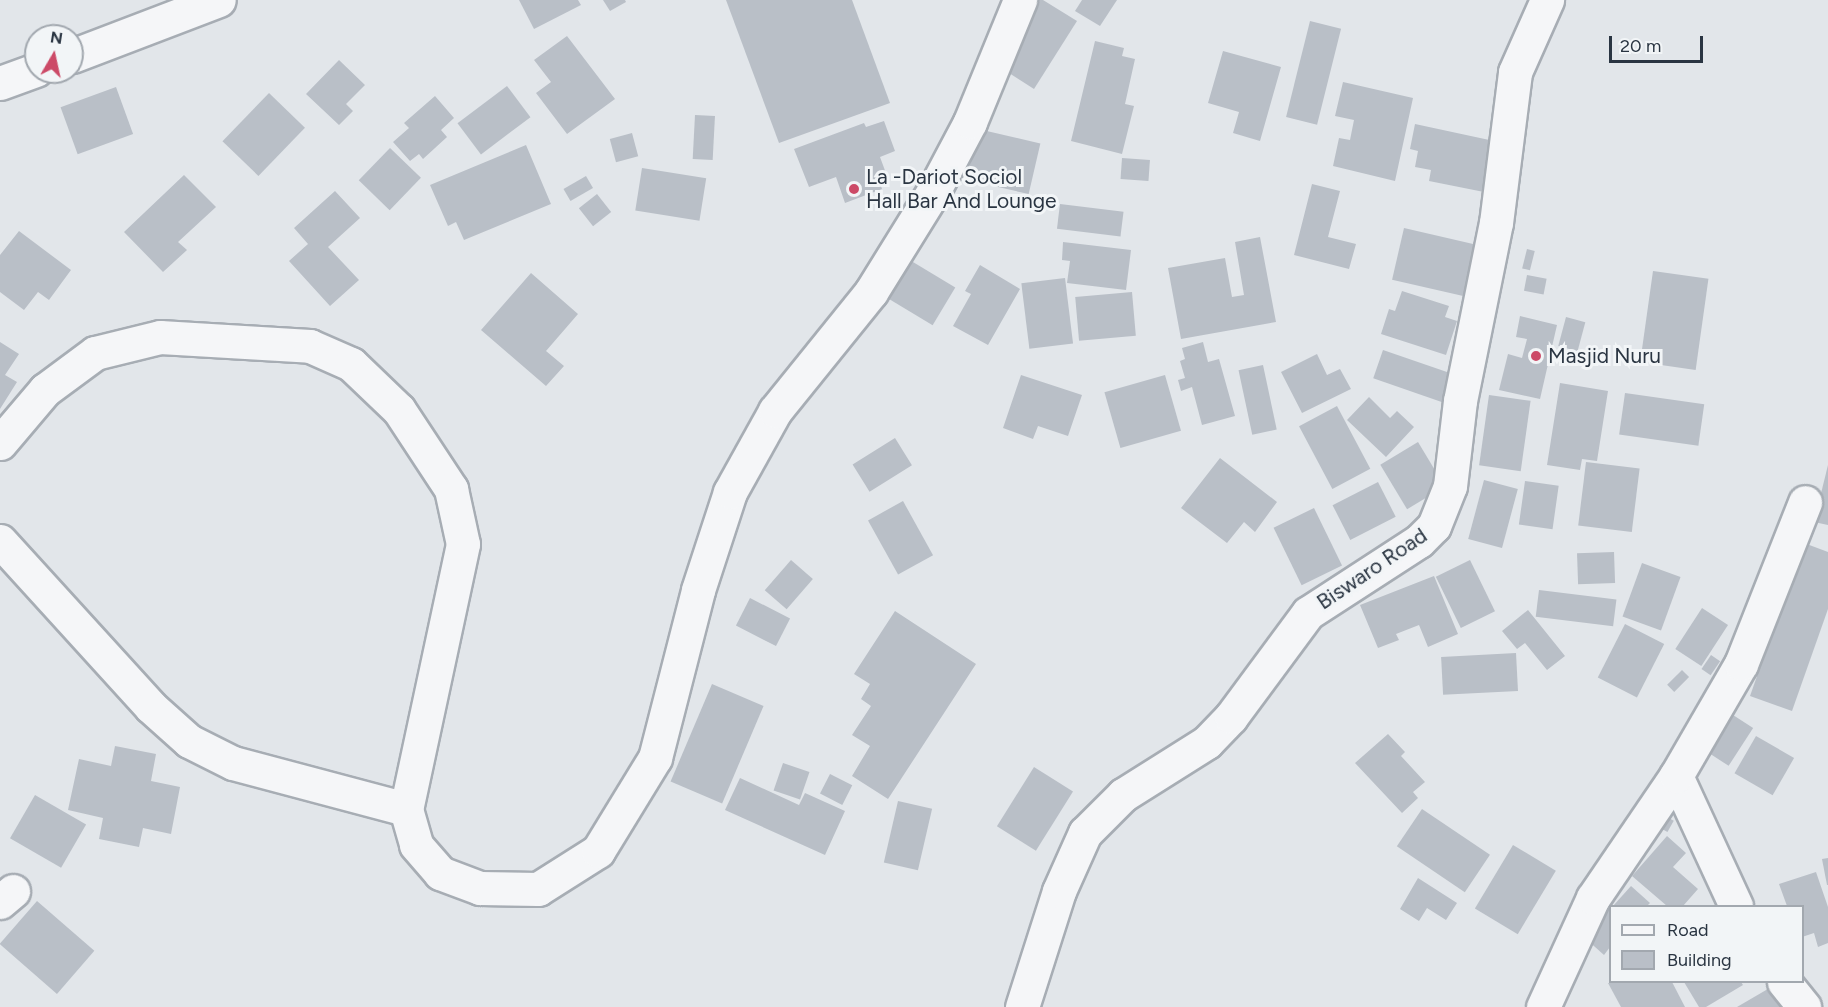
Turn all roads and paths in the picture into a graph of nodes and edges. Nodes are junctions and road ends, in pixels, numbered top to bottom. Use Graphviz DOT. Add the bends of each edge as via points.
graph roads {
  1 [pos="219,0"];
  2 [pos="1020,0"];
  3 [pos="1547,0"];
  4 [pos="84,51"];
  5 [pos="24,75"];
  6 [pos="0,84"];
  7 [pos="0,443"];
  8 [pos="1804,502"];
  9 [pos="0,541"];
  10 [pos="1676,776"];
  11 [pos="406,809"];
  12 [pos="1736,905"];
  13 [pos="1786,983"];
  14 [pos="1022,1007"];
  15 [pos="1544,1007"];
  16 [pos="1804,1007"];
  1 -- 4 [label="street"];
  2 -- 11 [label="street" via="970,122 933,192 871,292 775,411 730,492 698,590 655,758 598,851 538,889 480,888 440,873 416,845"];
  3 -- 14 [label="street, Biswaro Road" via="1515,72 1496,223 1460,401 1450,486 1434,526 1419,541 1308,613 1231,717 1207,742 1122,795 1085,833 1059,891"];
  5 -- 6 [label="street"];
  7 -- 11 [label="street" via="45,390 95,353 160,337 310,346 351,364 399,410 451,489 463,544"];
  8 -- 10 [label="street" via="1741,664"];
  9 -- 11 [label="street" via="151,707 189,741 233,763"];
  10 -- 12 [label="street"];
  10 -- 15 [label="street" via="1593,898"];
  13 -- 16 [label="street"];
}
